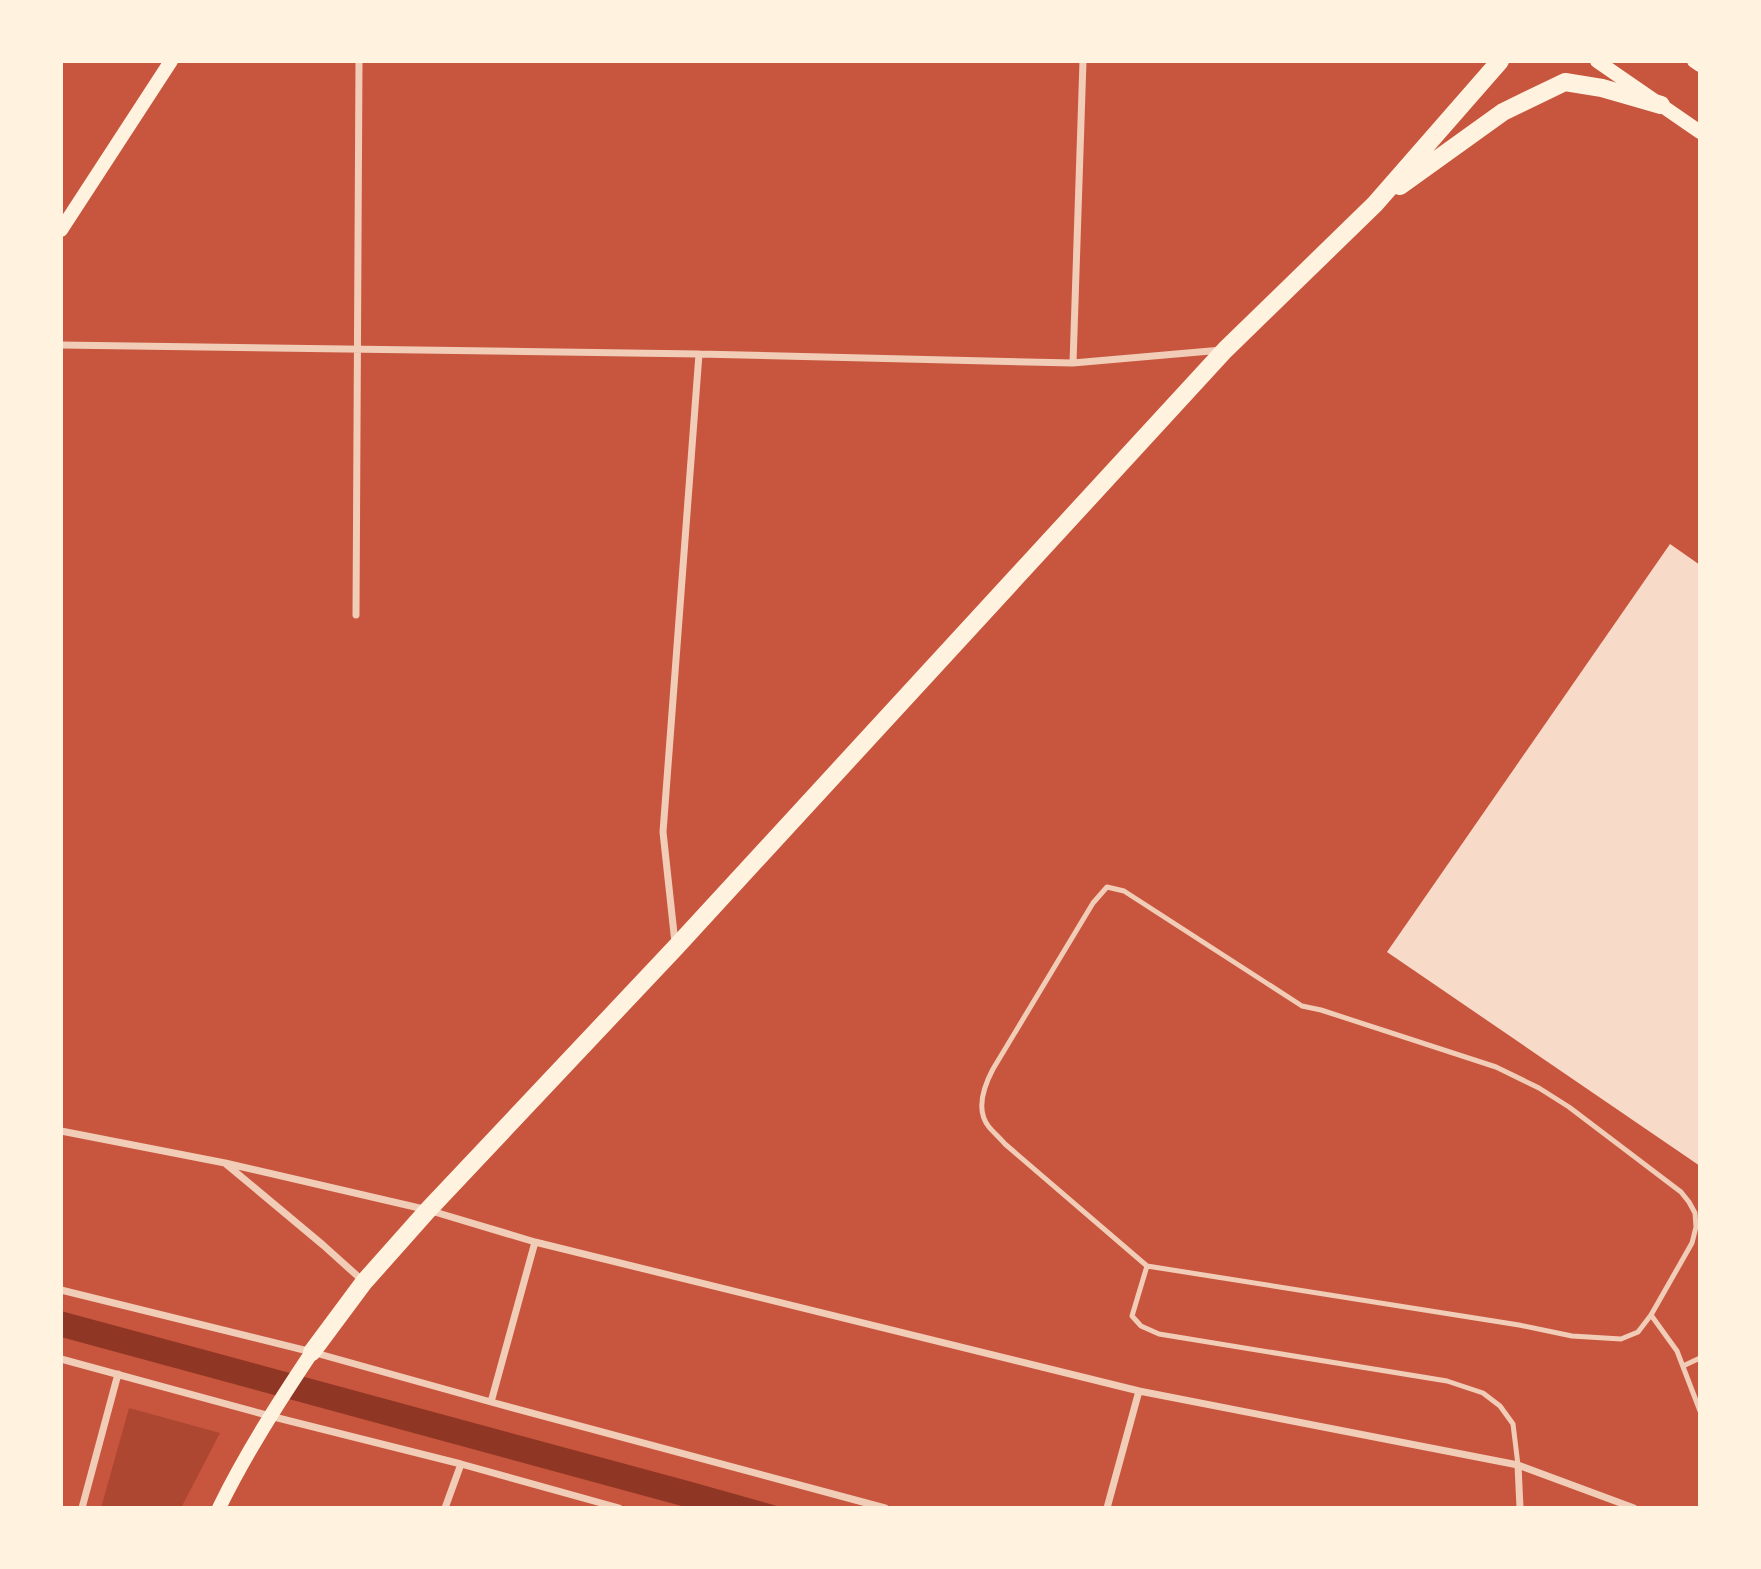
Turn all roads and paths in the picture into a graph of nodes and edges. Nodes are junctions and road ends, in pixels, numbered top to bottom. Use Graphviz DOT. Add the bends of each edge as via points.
graph roads {
  1 [pos="171,61"];
  2 [pos="359,61"];
  3 [pos="1083,61"];
  4 [pos="1500,61"];
  5 [pos="1597,61"];
  6 [pos="1694,61"];
  7 [pos="1700,65"];
  8 [pos="1661,105"];
  9 [pos="1700,132"];
  10 [pos="1375,204"];
  11 [pos="61,230"];
  12 [pos="61,345"];
  13 [pos="357,350"];
  14 [pos="1225,350"];
  15 [pos="699,354"];
  16 [pos="1073,363"];
  17 [pos="356,615"];
  18 [pos="676,947"];
  19 [pos="61,1131"];
  20 [pos="225,1163"];
  21 [pos="428,1210"];
  22 [pos="535,1242"];
  23 [pos="1147,1266"];
  24 [pos="364,1282"];
  25 [pos="61,1290"];
  26 [pos="1651,1315"];
  27 [pos="312,1352"];
  28 [pos="1700,1358"];
  29 [pos="61,1359"];
  30 [pos="1683,1366"];
  31 [pos="118,1374"];
  32 [pos="1139,1391"];
  33 [pos="491,1402"];
  34 [pos="1700,1411"];
  35 [pos="270,1416"];
  36 [pos="461,1464"];
  37 [pos="1518,1465"];
  38 [pos="82,1508"];
  39 [pos="219,1508"];
  40 [pos="444,1508"];
  41 [pos="620,1508"];
  42 [pos="885,1508"];
  43 [pos="1107,1508"];
  44 [pos="1520,1508"];
  45 [pos="1634,1508"];
  1 -- 11 [label="main road"];
  2 -- 13 [label="street"];
  3 -- 16 [label="street"];
  4 -- 10 [label="main road"];
  5 -- 8 [label="main road"];
  6 -- 7 [label="main road"];
  8 -- 9 [label="main road"];
  8 -- 10 [label="main road" via="1565,82 1503,112"];
  10 -- 14 [label="main road"];
  12 -- 13 [label="street"];
  13 -- 15 [label="street"];
  13 -- 17 [label="street"];
  14 -- 16 [label="street"];
  14 -- 18 [label="main road"];
  15 -- 16 [label="street"];
  15 -- 18 [label="street" via="663,832"];
  18 -- 21 [label="main road"];
  19 -- 20 [label="street"];
  20 -- 21 [label="street"];
  20 -- 24 [label="street"];
  21 -- 22 [label="street"];
  21 -- 24 [label="main road"];
  22 -- 32 [label="street"];
  22 -- 33 [label="street"];
  23 -- 26 [label="lane" via="1572,1335 1621,1339 1638,1332"];
  23 -- 26 [label="lane" via="986,1125 981,1104 993,1069 1107,887 1124,891 1302,1006 1496,1067 1539,1088 1681,1192 1695,1213 1696,1227 1692,1243"];
  23 -- 37 [label="lane" via="1132,1316 1141,1326 1159,1334 1447,1381 1483,1393 1513,1424"];
  24 -- 27 [label="main road"];
  25 -- 27 [label="street"];
  26 -- 30 [label="lane"];
  27 -- 33 [label="street"];
  27 -- 35 [label="main road"];
  28 -- 30 [label="lane"];
  29 -- 31 [label="street"];
  30 -- 34 [label="lane"];
  31 -- 35 [label="street"];
  31 -- 38 [label="street"];
  32 -- 37 [label="street"];
  32 -- 43 [label="street"];
  33 -- 42 [label="street"];
  35 -- 36 [label="street"];
  35 -- 39 [label="main road"];
  36 -- 40 [label="street"];
  36 -- 41 [label="street"];
  37 -- 44 [label="street"];
  37 -- 45 [label="street"];
}
